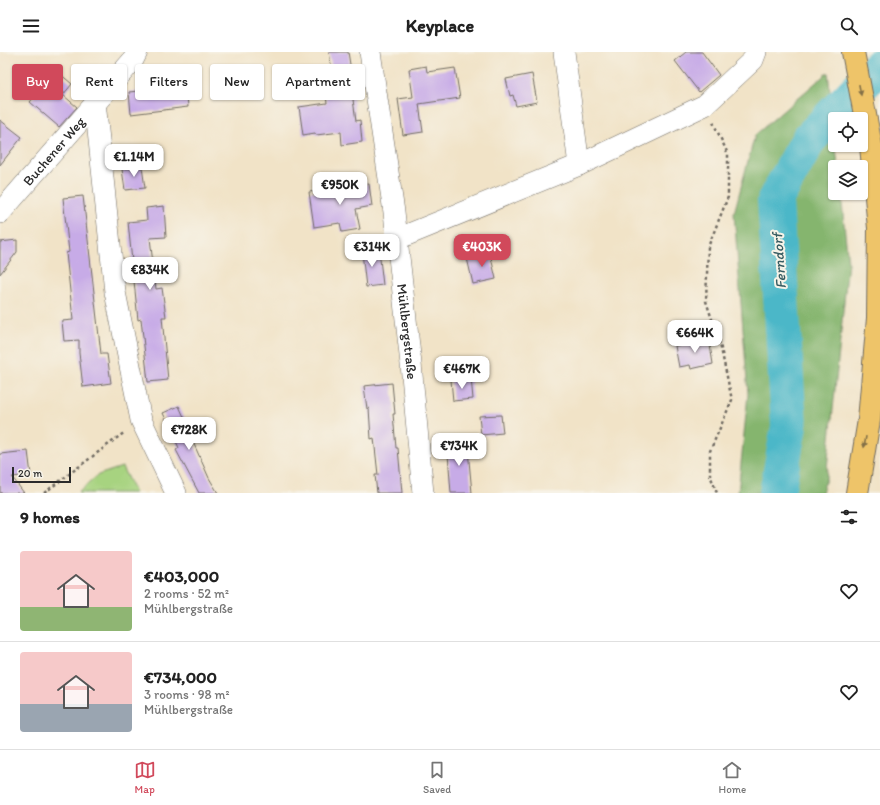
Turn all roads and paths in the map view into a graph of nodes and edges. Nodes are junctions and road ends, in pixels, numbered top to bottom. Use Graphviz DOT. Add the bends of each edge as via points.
graph roads {
  1 [pos="137,52"];
  2 [pos="370,52"];
  3 [pos="564,52"];
  4 [pos="756,52"];
  5 [pos="853,52"];
  6 [pos="95,102"];
  7 [pos="705,105"];
  8 [pos="578,165"];
  9 [pos="0,213"];
  10 [pos="397,239"];
  11 [pos="141,420"];
  12 [pos="44,493"];
  13 [pos="176,493"];
  14 [pos="423,493"];
  15 [pos="717,493"];
  16 [pos="856,493"];
  1 -- 6 [label="street, Buchener Weg" via="133,60"];
  2 -- 10 [label="street, Mühlbergstraße"];
  3 -- 8 [label="street"];
  4 -- 7 [label="street" via="753,60"];
  5 -- 16 [label="highway, one-way" via="871,146 879,228 878,318 869,420"];
  6 -- 9 [label="street, Buchener Weg"];
  6 -- 11 [label="street" via="115,292"];
  7 -- 8 [label="street"];
  7 -- 15 [label="path" via="728,154 728,197 708,247 706,301 720,344 732,400 710,451 710,475"];
  8 -- 10 [label="street"];
  10 -- 14 [label="street, Mühlbergstraße"];
  11 -- 12 [label="path"];
  11 -- 13 [label="street"];
}
